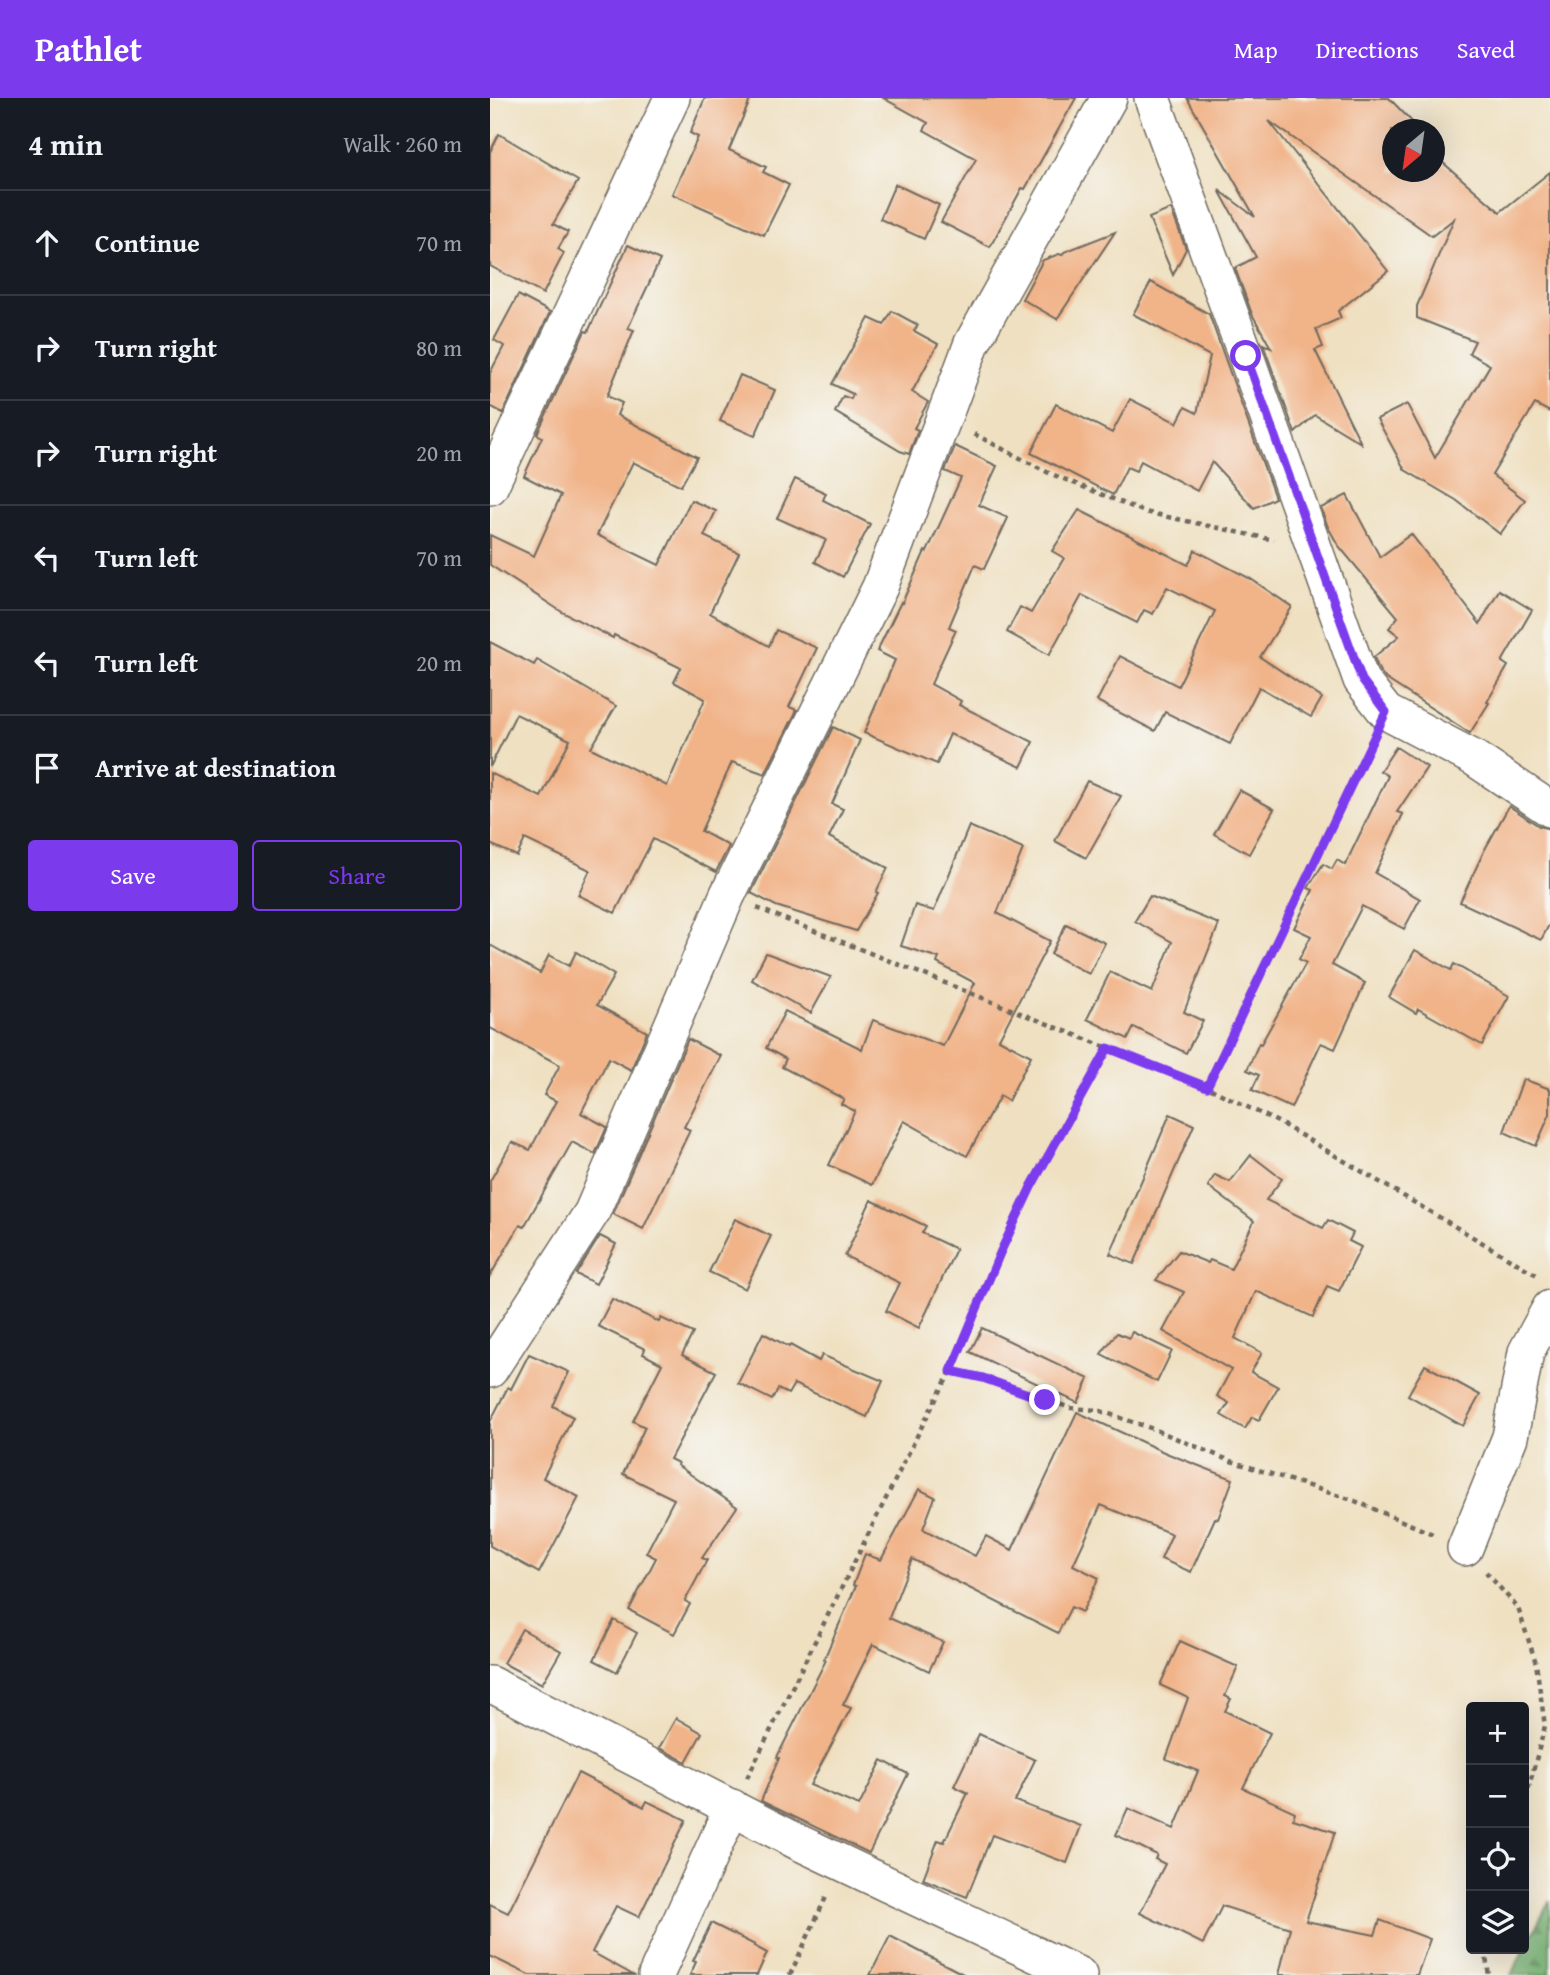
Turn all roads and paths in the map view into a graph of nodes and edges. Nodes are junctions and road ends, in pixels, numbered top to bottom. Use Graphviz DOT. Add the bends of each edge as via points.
graph roads {
  1 [pos="672,98"];
  2 [pos="1110,98"];
  3 [pos="1152,98"];
  4 [pos="943,419"];
  5 [pos="490,487"];
  6 [pos="1315,550"];
  7 [pos="1386,712"];
  8 [pos="1550,809"];
  9 [pos="727,896"];
  10 [pos="1108,1048"];
  11 [pos="1207,1087"];
  12 [pos="1538,1275"];
  13 [pos="1550,1308"];
  14 [pos="490,1370"];
  15 [pos="951,1371"];
  16 [pos="1465,1548"];
  17 [pos="490,1684"];
  18 [pos="1529,1786"];
  19 [pos="732,1807"];
  20 [pos="842,1863"];
  21 [pos="1487,1954"];
  22 [pos="656,1975"];
  23 [pos="790,1975"];
  24 [pos="1079,1975"];
  25 [pos="1489,1975"];
  1 -- 5 [label="street"];
  2 -- 4 [label="street" via="972,343"];
  3 -- 6 [label="street"];
  4 -- 6 [label="path" via="1049,472 1145,512"];
  4 -- 9 [label="street" via="880,587"];
  6 -- 7 [label="street" via="1362,680"];
  7 -- 8 [label="street" via="1474,758"];
  7 -- 11 [label="path"];
  9 -- 10 [label="path"];
  9 -- 14 [label="street" via="592,1212"];
  10 -- 11 [label="path"];
  10 -- 15 [label="path" via="1031,1187"];
  11 -- 12 [label="path" via="1280,1123"];
  13 -- 16 [label="street" via="1526,1352 1510,1437"];
  15 -- 16 [label="path" via="1071,1408 1098,1410 1231,1461 1355,1501"];
  15 -- 19 [label="path"];
  16 -- 18 [label="path" via="1518,1608 1536,1663 1545,1726"];
  17 -- 19 [label="street"];
  19 -- 20 [label="street"];
  19 -- 22 [label="street"];
  20 -- 23 [label="path"];
  20 -- 24 [label="street"];
  21 -- 25 [label="path"];
}
